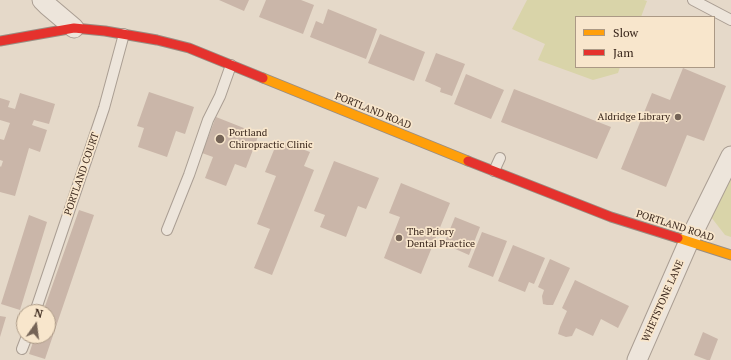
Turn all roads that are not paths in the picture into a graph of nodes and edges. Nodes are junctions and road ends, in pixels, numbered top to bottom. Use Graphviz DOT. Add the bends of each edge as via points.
graph roads {
  1 [pos="42,0"];
  2 [pos="692,0"];
  3 [pos="731,20"];
  4 [pos="74,28"];
  5 [pos="124,34"];
  6 [pos="0,41"];
  7 [pos="231,65"];
  8 [pos="731,156"];
  9 [pos="500,158"];
  10 [pos="494,171"];
  11 [pos="167,230"];
  12 [pos="689,241"];
  13 [pos="731,255"];
  14 [pos="38,304"];
  15 [pos="24,344"];
  16 [pos="22,349"];
  17 [pos="637,360"];
  1 -- 4 [label="street"];
  2 -- 3 [label="lane"];
  4 -- 5 [label="street, PORTLAND ROAD"];
  4 -- 6 [label="street, PORTLAND ROAD"];
  5 -- 7 [label="street, PORTLAND ROAD" via="189,48"];
  5 -- 14 [label="lane, PORTLAND COURT" via="104,108"];
  7 -- 10 [label="street, PORTLAND ROAD"];
  7 -- 11 [label="lane"];
  8 -- 12 [label="street, WHETSTONE LANE"];
  9 -- 10 [label="lane"];
  10 -- 12 [label="street, PORTLAND ROAD" via="562,195 610,217"];
  12 -- 13 [label="street, PORTLAND ROAD"];
  12 -- 17 [label="street, WHETSTONE LANE"];
  15 -- 16 [label="lane"];
}
